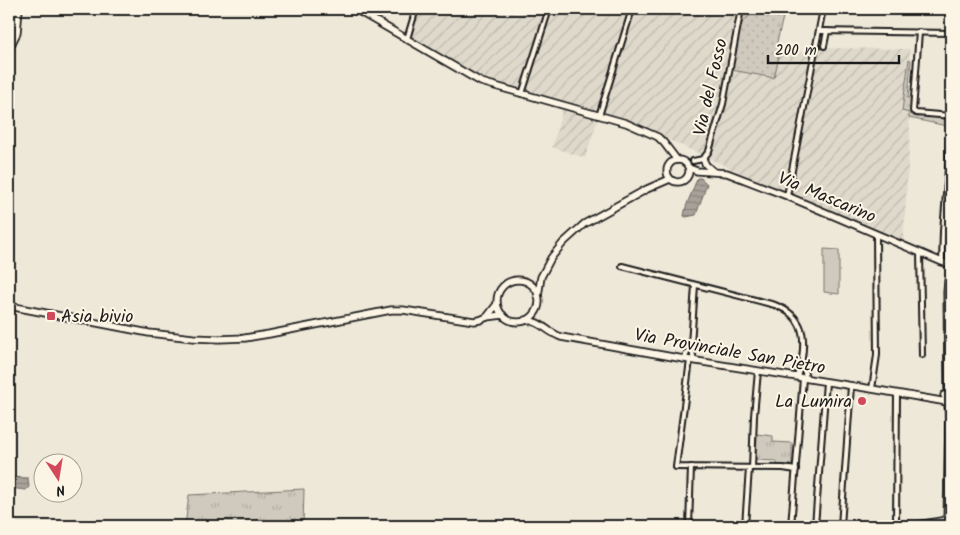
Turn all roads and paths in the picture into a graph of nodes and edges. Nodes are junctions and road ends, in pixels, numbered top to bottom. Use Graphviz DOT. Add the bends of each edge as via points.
graph roads {
  1 [pos="19,9"];
  2 [pos="355,9"];
  3 [pos="416,9"];
  4 [pos="549,9"];
  5 [pos="632,9"];
  6 [pos="741,9"];
  7 [pos="823,9"];
  8 [pos="819,31"];
  9 [pos="827,31"];
  10 [pos="919,32"];
  11 [pos="951,33"];
  12 [pos="407,39"];
  13 [pos="824,46"];
  14 [pos="9,49"];
  15 [pos="522,94"];
  16 [pos="599,116"];
  17 [pos="951,117"];
  18 [pos="703,158"];
  19 [pos="675,161"];
  20 [pos="693,161"];
  21 [pos="688,168"];
  22 [pos="713,171"];
  23 [pos="669,176"];
  24 [pos="787,196"];
  25 [pos="876,234"];
  26 [pos="920,253"];
  27 [pos="942,262"];
  28 [pos="951,265"];
  29 [pos="622,266"];
  30 [pos="543,272"];
  31 [pos="951,274"];
  32 [pos="528,282"];
  33 [pos="695,285"];
  34 [pos="538,296"];
  35 [pos="497,304"];
  36 [pos="9,306"];
  37 [pos="536,310"];
  38 [pos="503,315"];
  39 [pos="487,317"];
  40 [pos="525,320"];
  41 [pos="541,324"];
  42 [pos="691,345"];
  43 [pos="922,355"];
  44 [pos="802,359"];
  45 [pos="689,360"];
  46 [pos="758,371"];
  47 [pos="802,378"];
  48 [pos="826,382"];
  49 [pos="851,386"];
  50 [pos="948,388"];
  51 [pos="872,389"];
  52 [pos="897,394"];
  53 [pos="944,395"];
  54 [pos="932,400"];
  55 [pos="950,401"];
  56 [pos="951,411"];
  57 [pos="691,467"];
  58 [pos="751,468"];
  59 [pos="796,470"];
  60 [pos="949,522"];
  61 [pos="689,526"];
  62 [pos="745,526"];
  63 [pos="791,526"];
  64 [pos="815,526"];
  65 [pos="841,526"];
  66 [pos="896,526"];
  67 [pos="911,526"];
  68 [pos="929,526"];
  1 -- 14 [label="main road" via="17,33"];
  2 -- 12 [label="main road"];
  3 -- 12 [label="street"];
  4 -- 15 [label="street"];
  5 -- 16 [label="street"];
  6 -- 18 [label="street, Via del Fosso" via="723,104 709,151"];
  7 -- 8 [label="street"];
  8 -- 9 [label="street"];
  8 -- 24 [label="street"];
  9 -- 10 [label="street"];
  9 -- 13 [label="street"];
  10 -- 11 [label="street"];
  10 -- 17 [label="street" via="913,112"];
  12 -- 15 [label="main road" via="481,82"];
  15 -- 16 [label="main road"];
  16 -- 19 [label="main road" via="658,137"];
  17 -- 27 [label="street"];
  18 -- 20 [label="street, Via del Fosso"];
  18 -- 22 [label="main road"];
  19 -- 21 [label="main road"];
  19 -- 23 [label="main road" via="668,167"];
  20 -- 21 [label="main road"];
  21 -- 22 [label="main road, Via Mascarino"];
  21 -- 23 [label="main road" via="686,179 682,181 676,182"];
  22 -- 24 [label="main road, Via Mascarino" via="727,172"];
  23 -- 30 [label="main road" via="584,224 562,244"];
  24 -- 25 [label="main road, Via Mascarino"];
  25 -- 26 [label="main road, Via Mascarino"];
  25 -- 51 [label="street" via="877,355"];
  26 -- 27 [label="main road, Via Mascarino"];
  26 -- 43 [label="street"];
  27 -- 28 [label="main road, Via Mascarino"];
  27 -- 31 [label="main road"];
  29 -- 33 [label="street"];
  30 -- 32 [label="main road"];
  30 -- 34 [label="main road"];
  31 -- 50 [label="main road" via="947,292"];
  32 -- 34 [label="main road"];
  32 -- 35 [label="main road" via="515,280 507,283 499,292"];
  33 -- 42 [label="street"];
  33 -- 44 [label="street" via="775,305 790,312 802,330"];
  34 -- 37 [label="main road"];
  35 -- 38 [label="main road"];
  35 -- 39 [label="main road"];
  36 -- 39 [label="main road" via="149,333 219,339 269,334 391,310 474,321"];
  37 -- 40 [label="main road"];
  37 -- 41 [label="main road"];
  38 -- 39 [label="main road"];
  38 -- 40 [label="main road" via="510,320"];
  40 -- 41 [label="main road, Via Provinciale San Pietro"];
  41 -- 45 [label="main road, Via Provinciale San Pietro" via="551,333 561,336"];
  42 -- 45 [label="street"];
  42 -- 45 [label="street"];
  44 -- 47 [label="street"];
  44 -- 47 [label="street"];
  45 -- 46 [label="main road, Via Provinciale San Pietro"];
  45 -- 57 [label="street" via="676,467"];
  46 -- 47 [label="main road, Via Provinciale San Pietro"];
  46 -- 58 [label="street"];
  47 -- 48 [label="main road, Via Provinciale San Pietro"];
  47 -- 59 [label="street"];
  48 -- 49 [label="main road, Via Provinciale San Pietro"];
  48 -- 64 [label="street"];
  49 -- 51 [label="main road, Via Provinciale San Pietro"];
  49 -- 65 [label="street"];
  50 -- 53 [label="main road"];
  50 -- 55 [label="main road"];
  51 -- 52 [label="main road, Via Provinciale San Pietro"];
  52 -- 54 [label="main road, Via Provinciale San Pietro"];
  52 -- 66 [label="street"];
  53 -- 54 [label="main road"];
  53 -- 55 [label="main road"];
  54 -- 55 [label="main road, Via Provinciale San Pietro"];
  55 -- 56 [label="main road"];
  56 -- 60 [label="main road"];
  57 -- 58 [label="street"];
  57 -- 61 [label="street"];
  58 -- 59 [label="street"];
  58 -- 62 [label="street"];
  59 -- 63 [label="street"];
  60 -- 68 [label="main road"];
  67 -- 68 [label="main road"];
}
